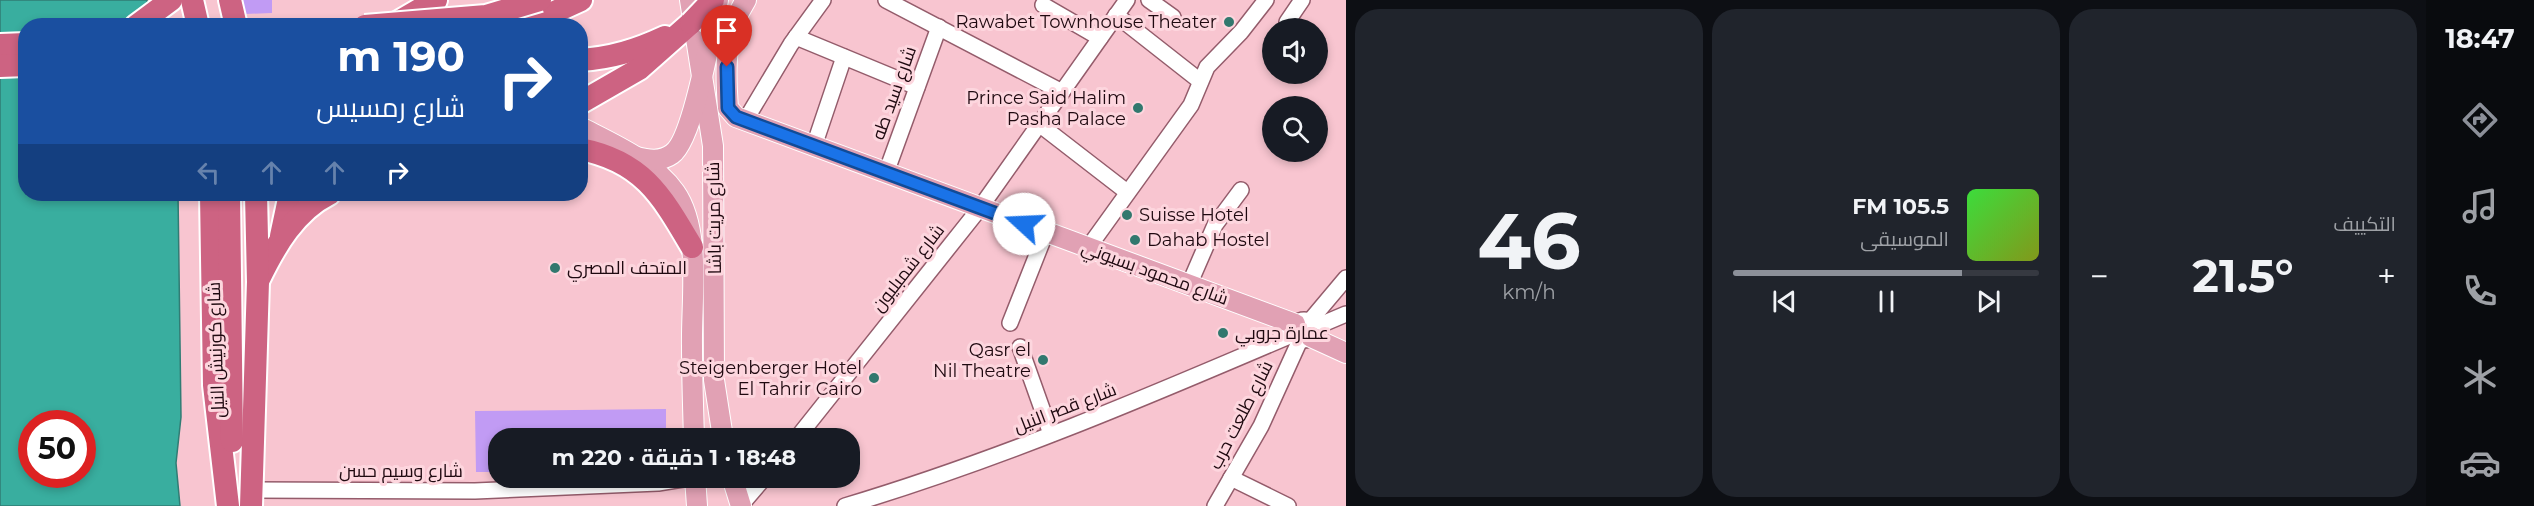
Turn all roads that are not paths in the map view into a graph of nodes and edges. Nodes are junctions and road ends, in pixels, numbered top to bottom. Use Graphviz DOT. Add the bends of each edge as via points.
graph roads {
  1 [pos="171,0"];
  2 [pos="192,0"];
  3 [pos="231,0"];
  4 [pos="436,0"];
  5 [pos="441,0"];
  6 [pos="540,0"];
  7 [pos="581,0"];
  8 [pos="690,0"];
  9 [pos="716,0"];
  10 [pos="746,0"];
  11 [pos="823,0"];
  12 [pos="886,0"];
  13 [pos="1127,0"];
  14 [pos="1149,0"];
  15 [pos="1266,0"];
  16 [pos="1302,0"];
  17 [pos="1043,5"];
  18 [pos="1116,15"];
  19 [pos="1173,17"];
  20 [pos="147,18"];
  21 [pos="196,18"];
  22 [pos="234,18"];
  23 [pos="405,18"];
  24 [pos="447,18"];
  25 [pos="463,18"];
  26 [pos="542,18"];
  27 [pos="1290,18"];
  28 [pos="691,23"];
  29 [pos="939,27"];
  30 [pos="796,37"];
  31 [pos="1100,38"];
  32 [pos="18,44"];
  33 [pos="0,45"];
  34 [pos="844,57"];
  35 [pos="588,59"];
  36 [pos="18,65"];
  37 [pos="0,66"];
  38 [pos="703,72"];
  39 [pos="1200,81"];
  40 [pos="917,87"];
  41 [pos="1062,92"];
  42 [pos="588,98"];
  43 [pos="745,121"];
  44 [pos="1039,124"];
  45 [pos="589,140"];
  46 [pos="814,146"];
  47 [pos="630,155"];
  48 [pos="886,173"];
  49 [pos="1240,190"];
  50 [pos="1127,192"];
  51 [pos="211,201"];
  52 [pos="229,201"];
  53 [pos="289,201"];
  54 [pos="319,201"];
  55 [pos="257,202"];
  56 [pos="980,208"];
  57 [pos="1046,232"];
  58 [pos="280,241"];
  59 [pos="692,247"];
  60 [pos="1088,248"];
  61 [pos="258,282"];
  62 [pos="1343,283"];
  63 [pos="1189,285"];
  64 [pos="1346,302"];
  65 [pos="1346,314"];
  66 [pos="1010,323"];
  67 [pos="1304,331"];
  68 [pos="1020,347"];
  69 [pos="1346,353"];
  70 [pos="717,413"];
  71 [pos="693,428"];
  72 [pos="715,428"];
  73 [pos="721,428"];
  74 [pos="805,428"];
  75 [pos="1051,434"];
  76 [pos="1231,478"];
  77 [pos="227,481"];
  78 [pos="544,488"];
  79 [pos="696,488"];
  80 [pos="736,488"];
  81 [pos="756,488"];
  82 [pos="251,498"];
  83 [pos="741,505"];
  84 [pos="1283,505"];
  85 [pos="228,506"];
  86 [pos="697,506"];
  87 [pos="845,506"];
  88 [pos="1215,506"];
  1 -- 20 [label="highway"];
  2 -- 21 [label="highway"];
  3 -- 22 [label="highway"];
  4 -- 23 [label="highway"];
  5 -- 24 [label="main road"];
  6 -- 25 [label="highway, bridge" via="486,16"];
  7 -- 26 [label="highway"];
  8 -- 38 [label="main road, شارع مريت باشا"];
  9 -- 28 [label="highway, bridge"];
  9 -- 38 [label="main road"];
  10 -- 43 [label="main road" via="732,24 727,44 728,108"];
  11 -- 30 [label="street"];
  12 -- 29 [label="street"];
  13 -- 18 [label="street, شارع شمبليون"];
  14 -- 19 [label="street"];
  15 -- 39 [label="street"];
  16 -- 27 [label="street"];
  17 -- 31 [label="street"];
  18 -- 31 [label="street, شارع شمبليون"];
  18 -- 39 [label="street"];
  28 -- 35 [label="highway" via="638,50"];
  28 -- 42 [label="highway" via="639,69"];
  29 -- 40 [label="street, شارع سيد طه"];
  29 -- 41 [label="street"];
  30 -- 34 [label="street"];
  30 -- 43 [label="street"];
  31 -- 41 [label="street, شارع شمبليون"];
  32 -- 33 [label="highway"];
  34 -- 40 [label="street"];
  34 -- 46 [label="street"];
  36 -- 37 [label="highway"];
  38 -- 47 [label="main road" via="682,144 659,160"];
  38 -- 70 [label="main road, شارع مريت باشا" via="713,146"];
  39 -- 50 [label="street" via="1191,105"];
  40 -- 48 [label="street, شارع سيد طه"];
  41 -- 44 [label="street, شارع شمبليون"];
  43 -- 46 [label="main road, شارع محمود بسيوني"];
  44 -- 50 [label="street"];
  44 -- 56 [label="street, شارع شمبليون"];
  45 -- 47 [label="main road, شارع مريت باشا"];
  45 -- 59 [label="highway" via="646,178 665,201"];
  46 -- 48 [label="main road, شارع محمود بسيوني"];
  47 -- 59 [label="main road, شارع مريت باشا" via="660,175 677,194"];
  48 -- 56 [label="main road, شارع محمود بسيوني"];
  49 -- 63 [label="street" via="1215,225"];
  50 -- 60 [label="street"];
  51 -- 77 [label="highway, شارع كورنيش النيل" via="214,385"];
  52 -- 77 [label="highway" via="232,435"];
  53 -- 58 [label="highway"];
  54 -- 58 [label="highway" via="299,216"];
  55 -- 61 [label="highway, شارع كورنيش النيل"];
  56 -- 57 [label="main road, شارع محمود بسيوني"];
  56 -- 74 [label="street, شارع شمبليون"];
  57 -- 60 [label="main road, شارع محمود بسيوني"];
  57 -- 66 [label="street"];
  58 -- 61 [label="highway"];
  59 -- 71 [label="main road, شارع مريت باشا"];
  60 -- 63 [label="main road, شارع محمود بسيوني"];
  61 -- 82 [label="highway, شارع كورنيش النيل"];
  62 -- 64 [label="street"];
  62 -- 67 [label="street, شارع طلعت حرب"];
  63 -- 67 [label="main road, شارع محمود بسيوني"];
  65 -- 67 [label="street, شارع قصر النيل"];
  67 -- 69 [label="main road, شارع محمود بسيوني"];
  67 -- 75 [label="street, شارع قصر النيل"];
  67 -- 76 [label="street, شارع طلعت حرب" via="1261,426"];
  68 -- 75 [label="street"];
  70 -- 72 [label="main road"];
  70 -- 73 [label="main road, شارع مريت باشا"];
  75 -- 87 [label="street, شارع قصر النيل"];
  76 -- 84 [label="street"];
  76 -- 88 [label="street, شارع طلعت حرب"];
  77 -- 85 [label="highway, شارع كورنيش النيل"];
  78 -- 82 [label="street, شارع وسيم حسن"];
  79 -- 86 [label="main road"];
  80 -- 83 [label="main road"];
  81 -- 83 [label="street"];
}
